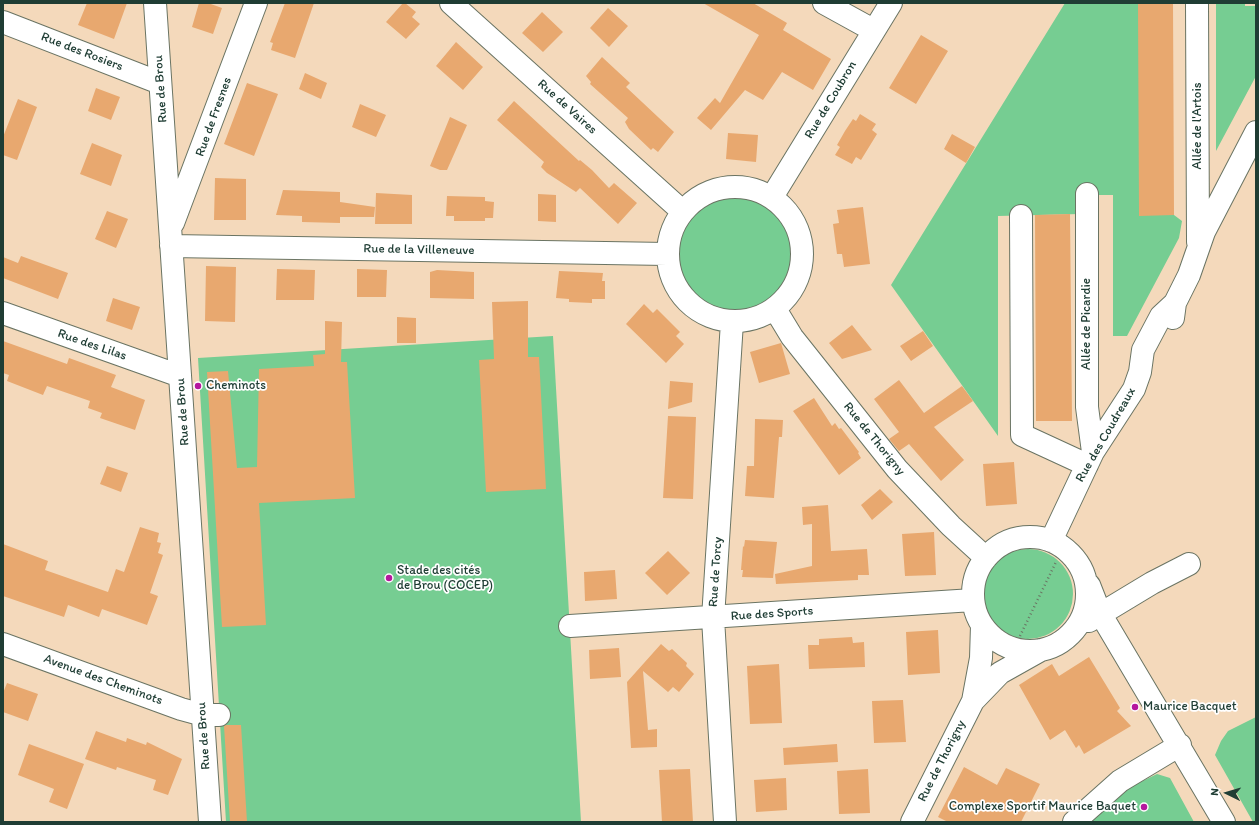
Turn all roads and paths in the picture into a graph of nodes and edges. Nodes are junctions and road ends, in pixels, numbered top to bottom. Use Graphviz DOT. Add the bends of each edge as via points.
graph roads {
  1 [pos="155,3"];
  2 [pos="256,3"];
  3 [pos="451,3"];
  4 [pos="824,3"];
  5 [pos="890,3"];
  6 [pos="1197,3"];
  7 [pos="3,22"];
  8 [pos="873,30"];
  9 [pos="160,83"];
  10 [pos="1256,132"];
  11 [pos="1087,194"];
  12 [pos="772,197"];
  13 [pos="682,211"];
  14 [pos="1021,216"];
  15 [pos="171,238"];
  16 [pos="1198,249"];
  17 [pos="667,254"];
  18 [pos="775,309"];
  19 [pos="3,313"];
  20 [pos="732,322"];
  21 [pos="180,376"];
  22 [pos="1090,459"];
  23 [pos="1060,546"];
  24 [pos="986,558"];
  25 [pos="1189,564"];
  26 [pos="1083,573"];
  27 [pos="974,600"];
  28 [pos="1100,613"];
  29 [pos="713,618"];
  30 [pos="982,625"];
  31 [pos="570,626"];
  32 [pos="1064,640"];
  33 [pos="3,644"];
  34 [pos="1034,650"];
  35 [pos="973,701"];
  36 [pos="211,715"];
  37 [pos="1180,745"];
  38 [pos="210,822"];
  39 [pos="725,822"];
  40 [pos="912,822"];
  41 [pos="1074,822"];
  42 [pos="1224,822"];
  1 -- 9 [label="street, Rue de Brou"];
  2 -- 15 [label="street, Rue de Fresnes"];
  3 -- 13 [label="street, Rue de Vaires"];
  4 -- 8 [label="street"];
  5 -- 8 [label="street, Rue de Coubron"];
  6 -- 16 [label="street, Allée de l'Artois"];
  7 -- 9 [label="street, Rue des Rosiers"];
  8 -- 12 [label="street, Rue de Coubron"];
  9 -- 15 [label="street, Rue de Brou"];
  10 -- 16 [label="street, Rue des Coudreaux"];
  11 -- 22 [label="street, Allée de Picardie" via="1087,407"];
  12 -- 13 [label="street" via="754,188 721,188 697,198"];
  12 -- 18 [label="street" via="788,212 799,230 803,252 800,274 790,293"];
  13 -- 17 [label="street" via="671,231"];
  14 -- 22 [label="street" via="1022,435"];
  15 -- 17 [label="street, Rue de la Villeneuve"];
  15 -- 21 [label="street, Rue de Brou"];
  16 -- 22 [label="street, Rue des Coudreaux" via="1175,303 1172,321 1155,355 1140,372 1134,389"];
  17 -- 20 [label="street" via="671,275 680,293 694,308 712,318"];
  18 -- 20 [label="street" via="755,319"];
  18 -- 24 [label="street, Rue de Thorigny" via="792,337 897,469"];
  19 -- 21 [label="street, Rue des Lilas"];
  20 -- 29 [label="street, Rue de Torcy"];
  21 -- 36 [label="street, Rue de Brou"];
  22 -- 23 [label="street, Rue des Coudreaux"];
  23 -- 24 [label="street" via="1034,537 1016,538 999,546"];
  23 -- 26 [label="street"];
  23 -- 34 [label="path" via="1057,560 1019,638"];
  24 -- 27 [label="street" via="978,571 974,585"];
  25 -- 28 [label="street"];
  26 -- 28 [label="street"];
  26 -- 32 [label="street" via="1087,592 1085,610 1077,626"];
  27 -- 29 [label="street, Rue des Sports"];
  27 -- 30 [label="street" via="976,613"];
  28 -- 32 [label="street"];
  28 -- 37 [label="street"];
  29 -- 31 [label="street, Rue des Sports"];
  29 -- 39 [label="street, Rue de Torcy"];
  30 -- 34 [label="street" via="1002,643 1014,648"];
  30 -- 35 [label="street, Rue de Thorigny" via="981,658"];
  32 -- 34 [label="street, Rue de Thorigny"];
  33 -- 36 [label="street, Avenue des Cheminots"];
  34 -- 35 [label="street, Rue de Thorigny" via="1000,673"];
  35 -- 40 [label="street, Rue de Thorigny"];
  36 -- 38 [label="street, Rue de Brou"];
  37 -- 41 [label="street" via="1120,781"];
  37 -- 42 [label="street"];
}
